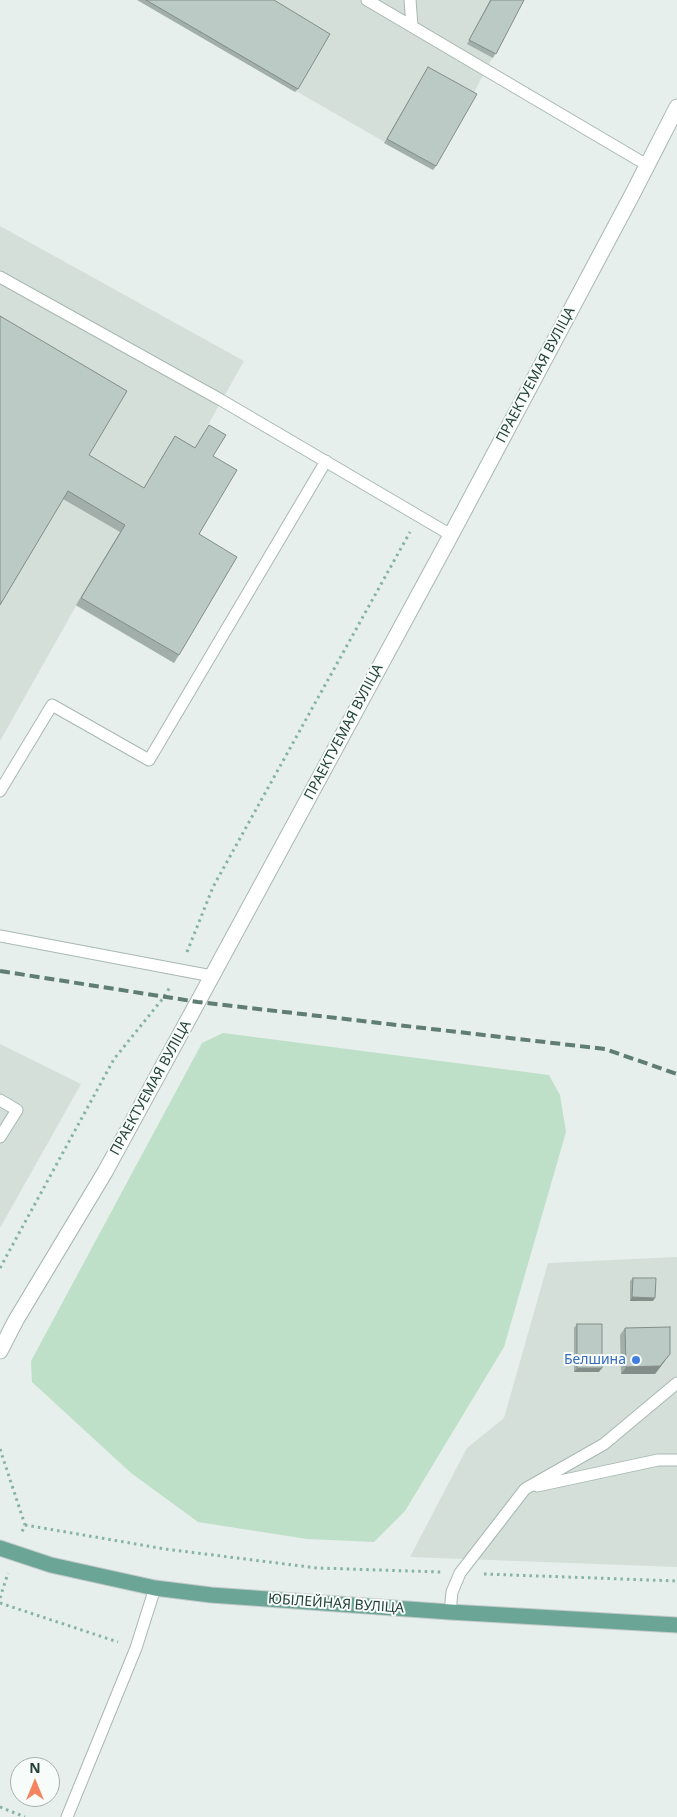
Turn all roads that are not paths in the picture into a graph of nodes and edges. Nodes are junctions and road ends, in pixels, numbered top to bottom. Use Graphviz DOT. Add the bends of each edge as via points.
graph roads {
  1 [pos="367,0"];
  2 [pos="410,0"];
  3 [pos="412,26"];
  4 [pos="677,107"];
  5 [pos="647,166"];
  6 [pos="0,277"];
  7 [pos="326,461"];
  8 [pos="451,534"];
  9 [pos="0,791"];
  10 [pos="0,936"];
  11 [pos="212,976"];
  12 [pos="0,1100"];
  13 [pos="0,1137"];
  14 [pos="0,1351"];
  15 [pos="677,1383"];
  16 [pos="677,1460"];
  17 [pos="525,1489"];
  18 [pos="0,1548"];
  19 [pos="155,1588"];
  20 [pos="450,1612"];
  21 [pos="677,1625"];
  22 [pos="67,1817"];
  1 -- 3 [label="lane"];
  2 -- 3 [label="lane"];
  3 -- 5 [label="lane"];
  4 -- 5 [label="street, ПРАЕКТУЕМАЯ ВУЛІЦА"];
  5 -- 8 [label="street, ПРАЕКТУЕМАЯ ВУЛІЦА"];
  6 -- 7 [label="lane"];
  7 -- 8 [label="lane"];
  7 -- 9 [label="lane" via="148,760 52,704"];
  8 -- 11 [label="street, ПРАЕКТУЕМАЯ ВУЛІЦА"];
  10 -- 11 [label="lane"];
  11 -- 14 [label="street, ПРАЕКТУЕМАЯ ВУЛІЦА" via="105,1172"];
  12 -- 13 [label="lane" via="17,1110"];
  15 -- 17 [label="lane" via="604,1444"];
  16 -- 17 [label="lane" via="658,1460"];
  17 -- 20 [label="lane" via="460,1573 452,1592"];
  18 -- 19 [label="main road, ЮБІЛЕЙНАЯ ВУЛІЦА" via="51,1565"];
  19 -- 20 [label="main road, ЮБІЛЕЙНАЯ ВУЛІЦА"];
  19 -- 22 [label="lane" via="136,1648"];
  20 -- 21 [label="main road, ЮБІЛЕЙНАЯ ВУЛІЦА"];
}
